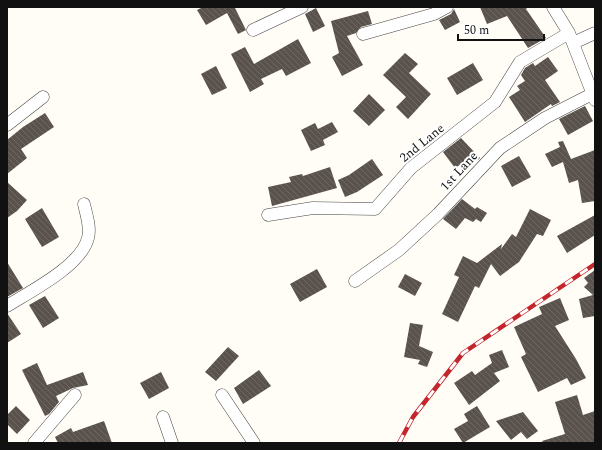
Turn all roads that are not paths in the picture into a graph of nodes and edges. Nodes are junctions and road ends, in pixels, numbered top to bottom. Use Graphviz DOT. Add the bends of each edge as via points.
graph roads {
  1 [pos="302,7"];
  2 [pos="447,7"];
  3 [pos="554,7"];
  4 [pos="413,12"];
  5 [pos="253,30"];
  6 [pos="595,33"];
  7 [pos="363,34"];
  8 [pos="571,38"];
  9 [pos="43,97"];
  10 [pos="594,97"];
  11 [pos="7,125"];
  12 [pos="84,204"];
  13 [pos="268,215"];
  14 [pos="355,281"];
  15 [pos="7,306"];
  16 [pos="75,395"];
  17 [pos="222,395"];
  18 [pos="163,417"];
  19 [pos="34,443"];
  20 [pos="172,443"];
  21 [pos="254,443"];
  1 -- 5 [label="street"];
  2 -- 4 [label="street" via="434,14"];
  3 -- 8 [label="street"];
  4 -- 7 [label="street"];
  6 -- 8 [label="street, 2nd Lane"];
  8 -- 10 [label="street"];
  8 -- 13 [label="street, 2nd Lane" via="520,62 495,102 411,168 375,209 314,208"];
  9 -- 11 [label="street"];
  10 -- 14 [label="street, 1st Lane" via="545,118 500,148 438,214 399,250"];
  12 -- 15 [label="street" via="88,237 83,249 65,269"];
  16 -- 19 [label="street"];
  17 -- 21 [label="street"];
  18 -- 20 [label="street"];
}
